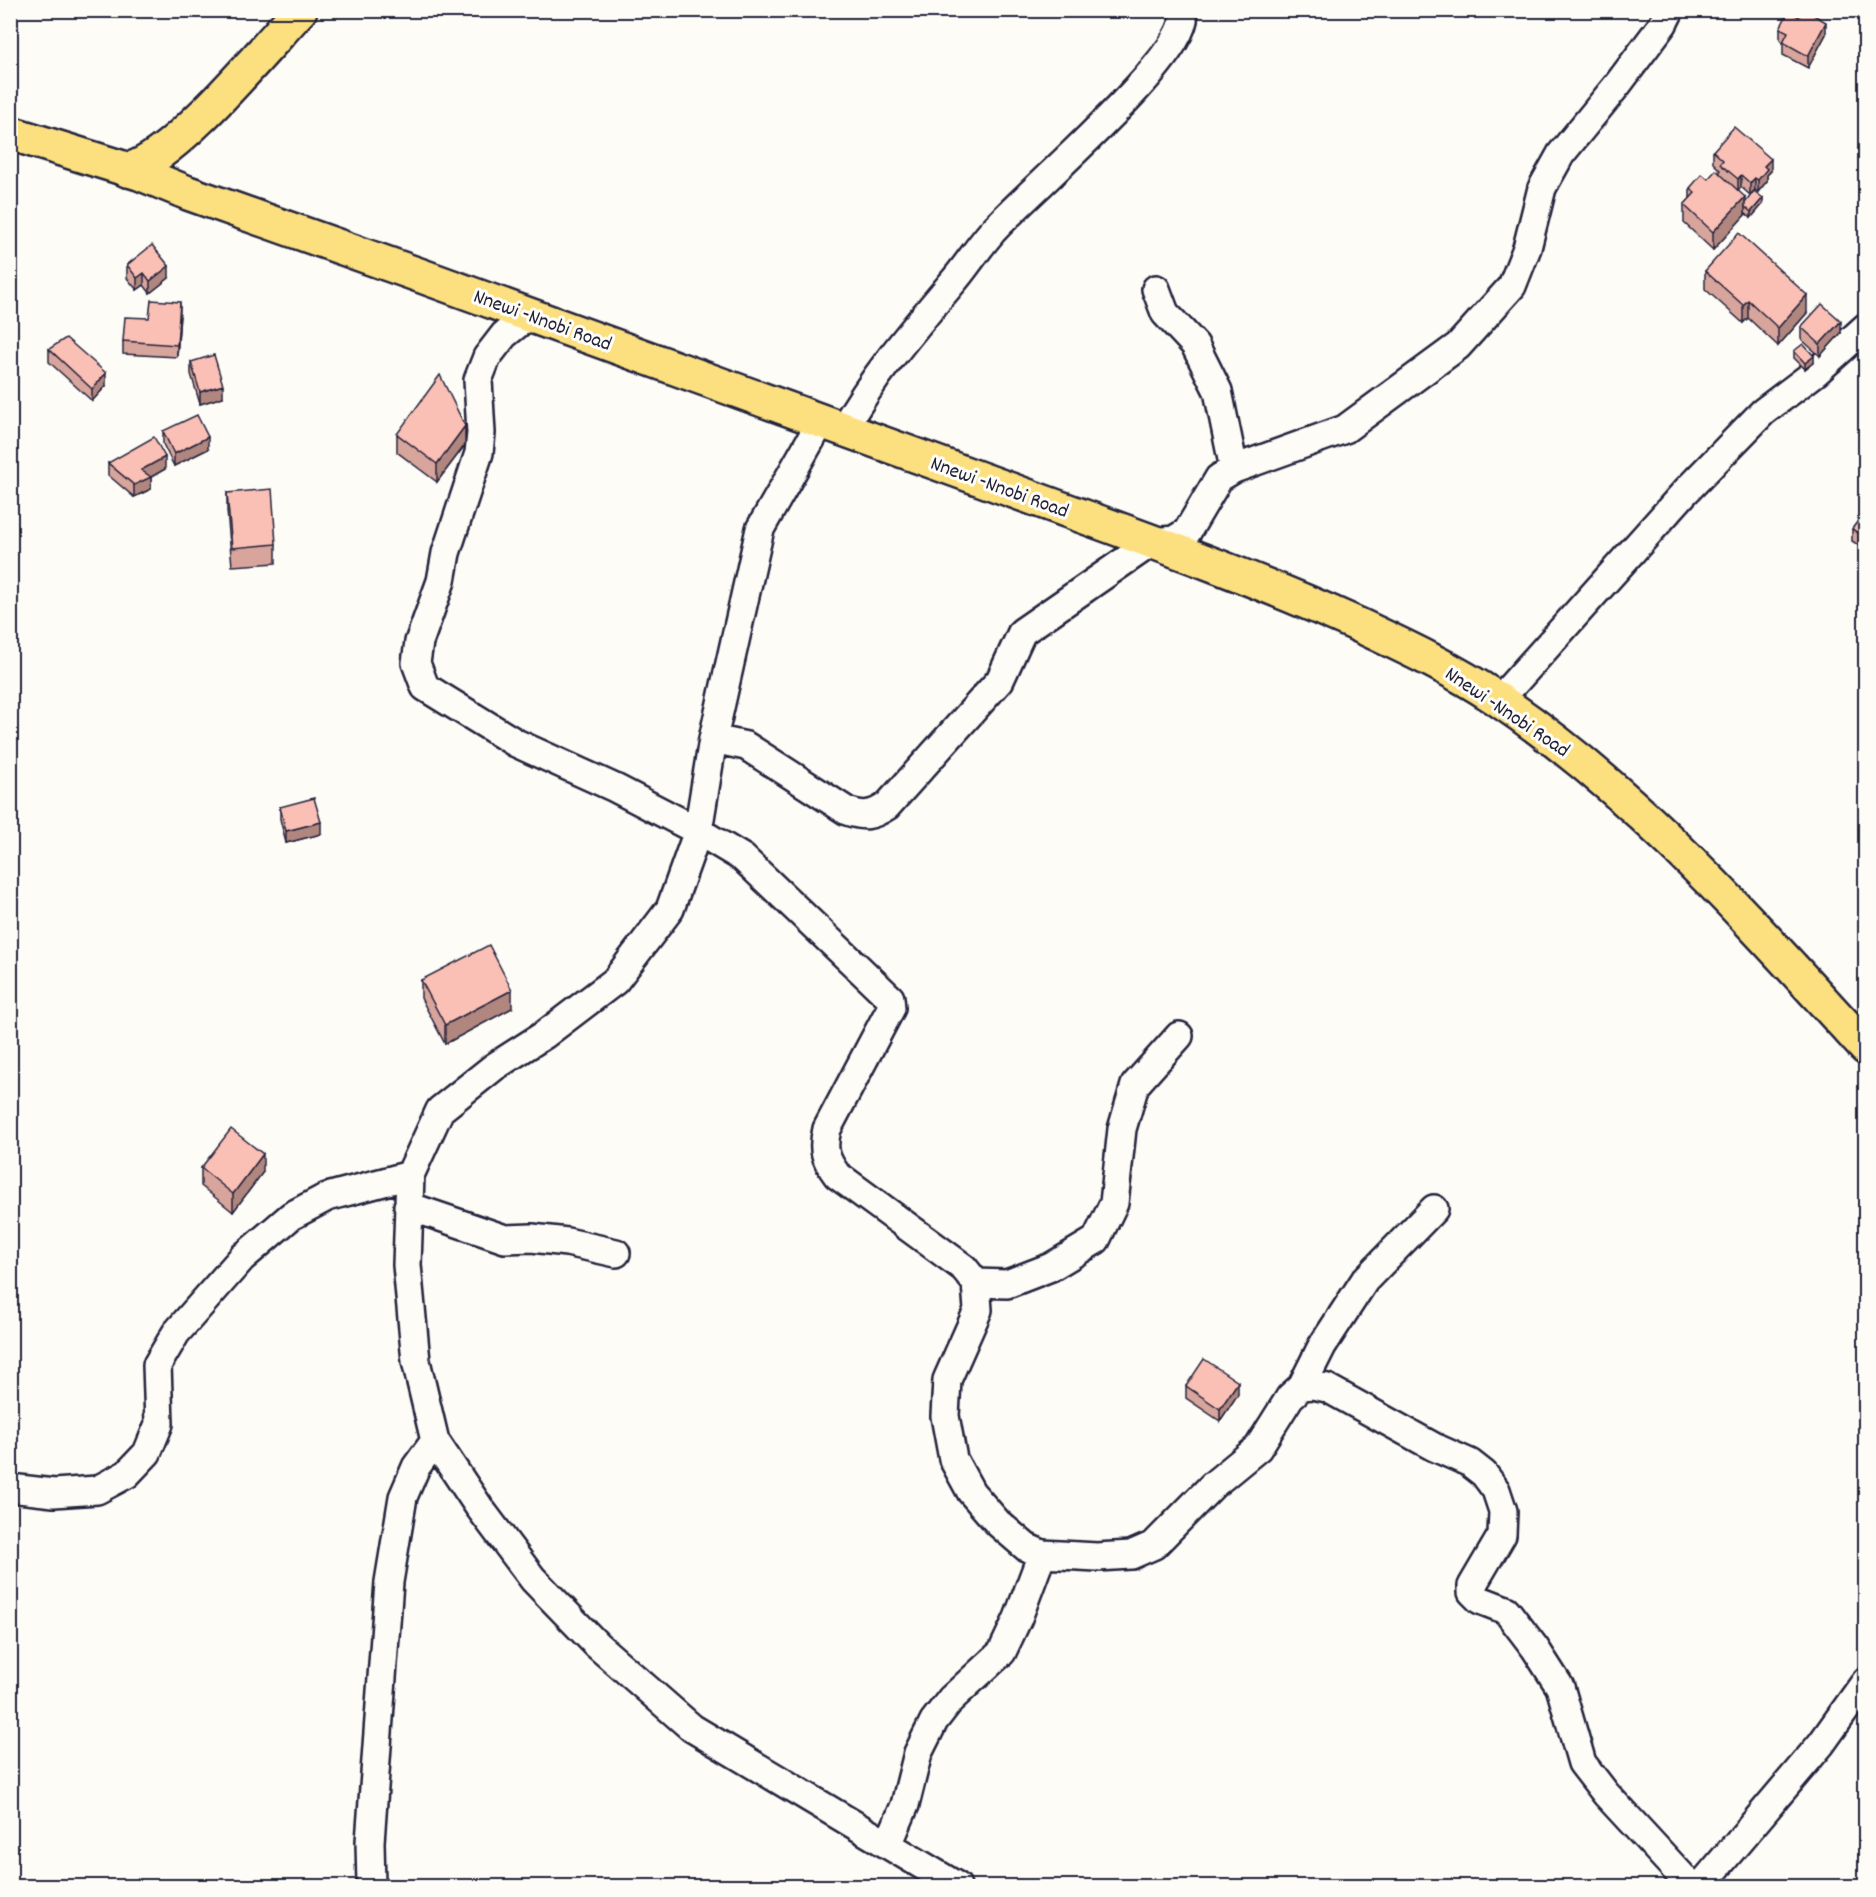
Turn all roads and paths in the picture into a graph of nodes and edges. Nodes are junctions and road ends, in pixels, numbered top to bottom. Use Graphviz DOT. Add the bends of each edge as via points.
graph roads {
  1 [pos="300,10"];
  2 [pos="1184,10"];
  3 [pos="1670,10"];
  4 [pos="190,127"];
  5 [pos="10,133"];
  6 [pos="127,170"];
  7 [pos="188,193"];
  8 [pos="1156,289"];
  9 [pos="530,314"];
  10 [pos="1866,327"];
  11 [pos="833,424"];
  12 [pos="1234,469"];
  13 [pos="1152,542"];
  14 [pos="1499,700"];
  15 [pos="713,739"];
  16 [pos="698,831"];
  17 [pos="1179,1036"];
  18 [pos="1866,1048"];
  19 [pos="410,1174"];
  20 [pos="408,1206"];
  21 [pos="1434,1209"];
  22 [pos="616,1253"];
  23 [pos="976,1283"];
  24 [pos="1302,1386"];
  25 [pos="435,1441"];
  26 [pos="10,1488"];
  27 [pos="1042,1554"];
  28 [pos="1866,1681"];
  29 [pos="888,1845"];
  30 [pos="371,1887"];
  31 [pos="957,1887"];
  32 [pos="1690,1887"];
  33 [pos="1701,1887"];
  1 -- 4 [label="main road"];
  2 -- 11 [label="street" via="1177,39 1156,67 1096,132 991,233"];
  3 -- 12 [label="street" via="1561,154 1542,188 1527,248 1512,286 1458,346 1345,429"];
  4 -- 6 [label="main road" via="152,159"];
  4 -- 7 [label="main road"];
  5 -- 6 [label="main road, Nnewi -Nnobi Road"];
  6 -- 7 [label="main road, Nnewi -Nnobi Road"];
  7 -- 9 [label="main road, Nnewi -Nnobi Road"];
  8 -- 12 [label="street" via="1164,313 1195,345 1218,391"];
  9 -- 11 [label="main road, Nnewi -Nnobi Road"];
  9 -- 16 [label="street" via="504,335 487,357 478,380 482,433 479,453 419,642 416,663 425,687 516,743"];
  10 -- 14 [label="street" via="1763,412 1686,491"];
  11 -- 13 [label="main road, Nnewi -Nnobi Road"];
  11 -- 15 [label="street" via="760,529"];
  12 -- 13 [label="street" via="1219,478 1187,532 1174,540"];
  13 -- 14 [label="main road, Nnewi -Nnobi Road" via="1291,595 1375,633 1463,677"];
  13 -- 15 [label="street" via="1022,632 999,680 887,806 871,816 839,807 746,746"];
  14 -- 18 [label="main road, Nnewi -Nnobi Road" via="1604,778 1694,861"];
  15 -- 16 [label="street"];
  16 -- 19 [label="street" via="670,909 615,981 440,1110"];
  16 -- 23 [label="street" via="744,858 890,998 891,1008 827,1129 823,1146 827,1161 846,1182 964,1268"];
  17 -- 23 [label="street" via="1135,1085 1122,1129 1114,1203 1096,1240 1051,1267 1006,1284"];
  19 -- 20 [label="street"];
  19 -- 26 [label="street" via="327,1197 291,1216 242,1258 176,1333 157,1365 159,1424 147,1453 127,1474 97,1490 54,1493"];
  20 -- 22 [label="street" via="505,1239 567,1242"];
  20 -- 25 [label="street" via="407,1265 416,1361"];
  21 -- 24 [label="street" via="1365,1280 1322,1346"];
  23 -- 27 [label="street" via="978,1310 946,1380 945,1416 953,1459 971,1492 998,1523 1026,1547"];
  24 -- 27 [label="street" via="1290,1397 1258,1448 1213,1485 1154,1545 1131,1555"];
  24 -- 32 [label="street" via="1327,1388 1484,1474 1496,1490 1503,1511 1502,1535 1472,1592 1480,1600 1506,1610 1535,1648 1560,1687 1582,1763"];
  25 -- 29 [label="street" via="533,1579 597,1644 692,1728"];
  25 -- 30 [label="street" via="416,1467 403,1497 389,1582 370,1842"];
  27 -- 29 [label="street" via="1002,1652 951,1699 934,1721 918,1753"];
  28 -- 33 [label="street" via="1821,1744"];
  29 -- 31 [label="street"];
}
